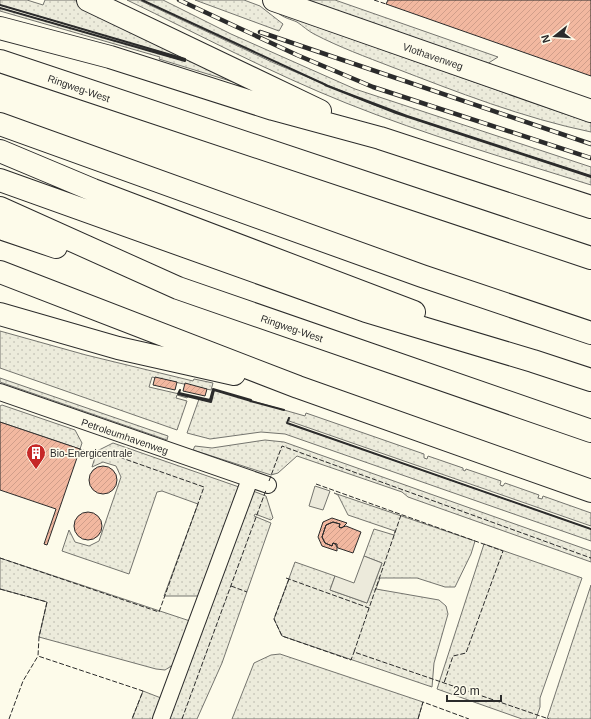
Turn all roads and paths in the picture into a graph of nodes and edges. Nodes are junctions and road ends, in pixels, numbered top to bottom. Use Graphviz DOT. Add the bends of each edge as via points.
graph roads {
  1 [pos="88,0"];
  2 [pos="274,0"];
  3 [pos="0,28"];
  4 [pos="0,61"];
  5 [pos="591,111"];
  6 [pos="0,124"];
  7 [pos="380,138"];
  8 [pos="0,151"];
  9 [pos="0,180"];
  10 [pos="591,207"];
  11 [pos="0,208"];
  12 [pos="0,228"];
  13 [pos="591,258"];
  14 [pos="0,272"];
  15 [pos="178,288"];
  16 [pos="0,314"];
  17 [pos="591,333"];
  18 [pos="533,361"];
  19 [pos="591,380"];
  20 [pos="298,387"];
  21 [pos="0,392"];
  22 [pos="591,432"];
  23 [pos="250,479"];
  24 [pos="268,485"];
  25 [pos="591,491"];
  26 [pos="161,719"];
  1 -- 7 [label="main road"];
  2 -- 5 [label="main road, Vlothavenweg"];
  3 -- 7 [label="main road" via="110,57 273,109"];
  4 -- 13 [label="main road, Ringweg-West"];
  6 -- 17 [label="main road" via="422,276"];
  7 -- 10 [label="main road"];
  8 -- 18 [label="main road" via="93,190 373,295"];
  9 -- 18 [label="main road" via="359,308"];
  11 -- 15 [label="main road, Ringweg-West"];
  12 -- 15 [label="main road"];
  14 -- 20 [label="main road"];
  15 -- 22 [label="main road, Ringweg-West"];
  16 -- 20 [label="main road" via="118,348"];
  18 -- 19 [label="main road"];
  20 -- 25 [label="main road"];
  21 -- 23 [label="street, Petroleumhavenweg"];
  23 -- 24 [label="street, Petroleumhavenweg"];
  23 -- 26 [label="street"];
}
